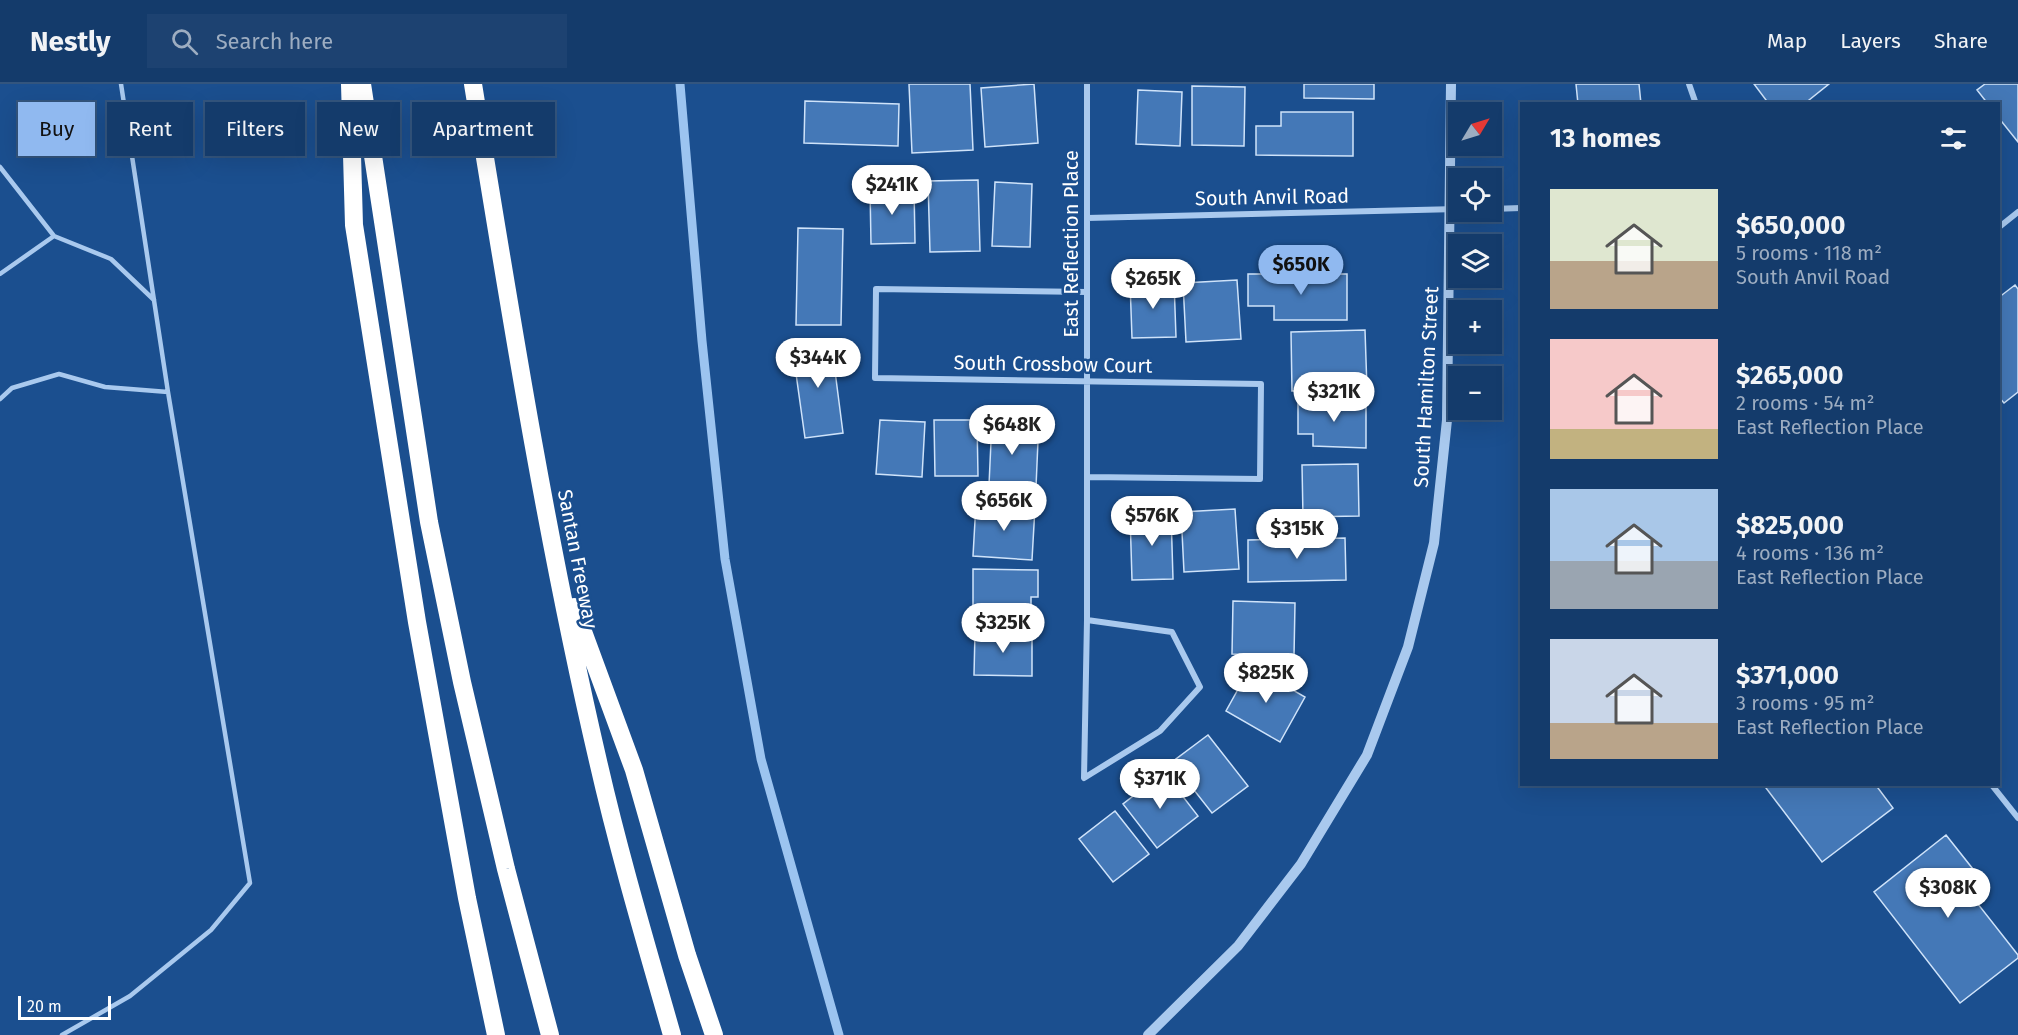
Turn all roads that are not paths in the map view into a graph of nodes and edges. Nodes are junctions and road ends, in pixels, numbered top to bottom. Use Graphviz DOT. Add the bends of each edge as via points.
graph roads {
  1 [pos="121,84"];
  2 [pos="350,84"];
  3 [pos="362,84"];
  4 [pos="473,84"];
  5 [pos="1087,84"];
  6 [pos="1451,84"];
  7 [pos="1689,84"];
  8 [pos="1695,102"];
  9 [pos="0,167"];
  10 [pos="1453,168"];
  11 [pos="1502,208"];
  12 [pos="1520,208"];
  13 [pos="1448,209"];
  14 [pos="2018,212"];
  15 [pos="1087,218"];
  16 [pos="1454,222"];
  17 [pos="2000,226"];
  18 [pos="54,236"];
  19 [pos="0,274"];
  20 [pos="1087,292"];
  21 [pos="154,300"];
  22 [pos="1087,381"];
  23 [pos="168,392"];
  24 [pos="0,399"];
  25 [pos="1087,477"];
  26 [pos="552,549"];
  27 [pos="1087,620"];
  28 [pos="1993,786"];
  29 [pos="2018,818"];
  30 [pos="63,1035"];
  31 [pos="496,1035"];
  32 [pos="550,1035"];
  33 [pos="672,1035"];
  34 [pos="714,1035"];
  35 [pos="1148,1035"];
  1 -- 21 [label="lane"];
  2 -- 31 [label="highway" via="354,225 417,622"];
  3 -- 32 [label="highway" via="429,522 506,869"];
  4 -- 26 [label="highway, Santan Freeway"];
  5 -- 15 [label="street, East Reflection Place"];
  6 -- 10 [label="street, South Hamilton Street"];
  7 -- 8 [label="street"];
  9 -- 18 [label="lane"];
  11 -- 12 [label="street"];
  13 -- 15 [label="street, South Anvil Road"];
  14 -- 17 [label="street"];
  15 -- 20 [label="street, East Reflection Place"];
  16 -- 35 [label="street, South Hamilton Street" via="1446,431 1434,543 1408,648 1366,756 1300,864 1238,946"];
  18 -- 19 [label="lane"];
  18 -- 21 [label="lane" via="111,259"];
  20 -- 22 [label="street, East Reflection Place"];
  20 -- 22 [label="street, South Crossbow Court" via="876,289 875,378"];
  21 -- 23 [label="lane"];
  22 -- 25 [label="street, East Reflection Place"];
  22 -- 25 [label="street, South Crossbow Court" via="1261,384 1260,479"];
  23 -- 24 [label="lane" via="105,387 59,374 12,388"];
  23 -- 30 [label="lane" via="250,883 211,930 130,996"];
  25 -- 27 [label="street, East Reflection Place"];
  26 -- 33 [label="highway, Santan Freeway" via="601,774"];
  26 -- 34 [label="highway" via="634,770"];
  27 -- 27 [label="street, East Reflection Place" via="1084,744 1084,778 1161,731 1200,687 1172,633"];
  28 -- 29 [label="street"];
}
